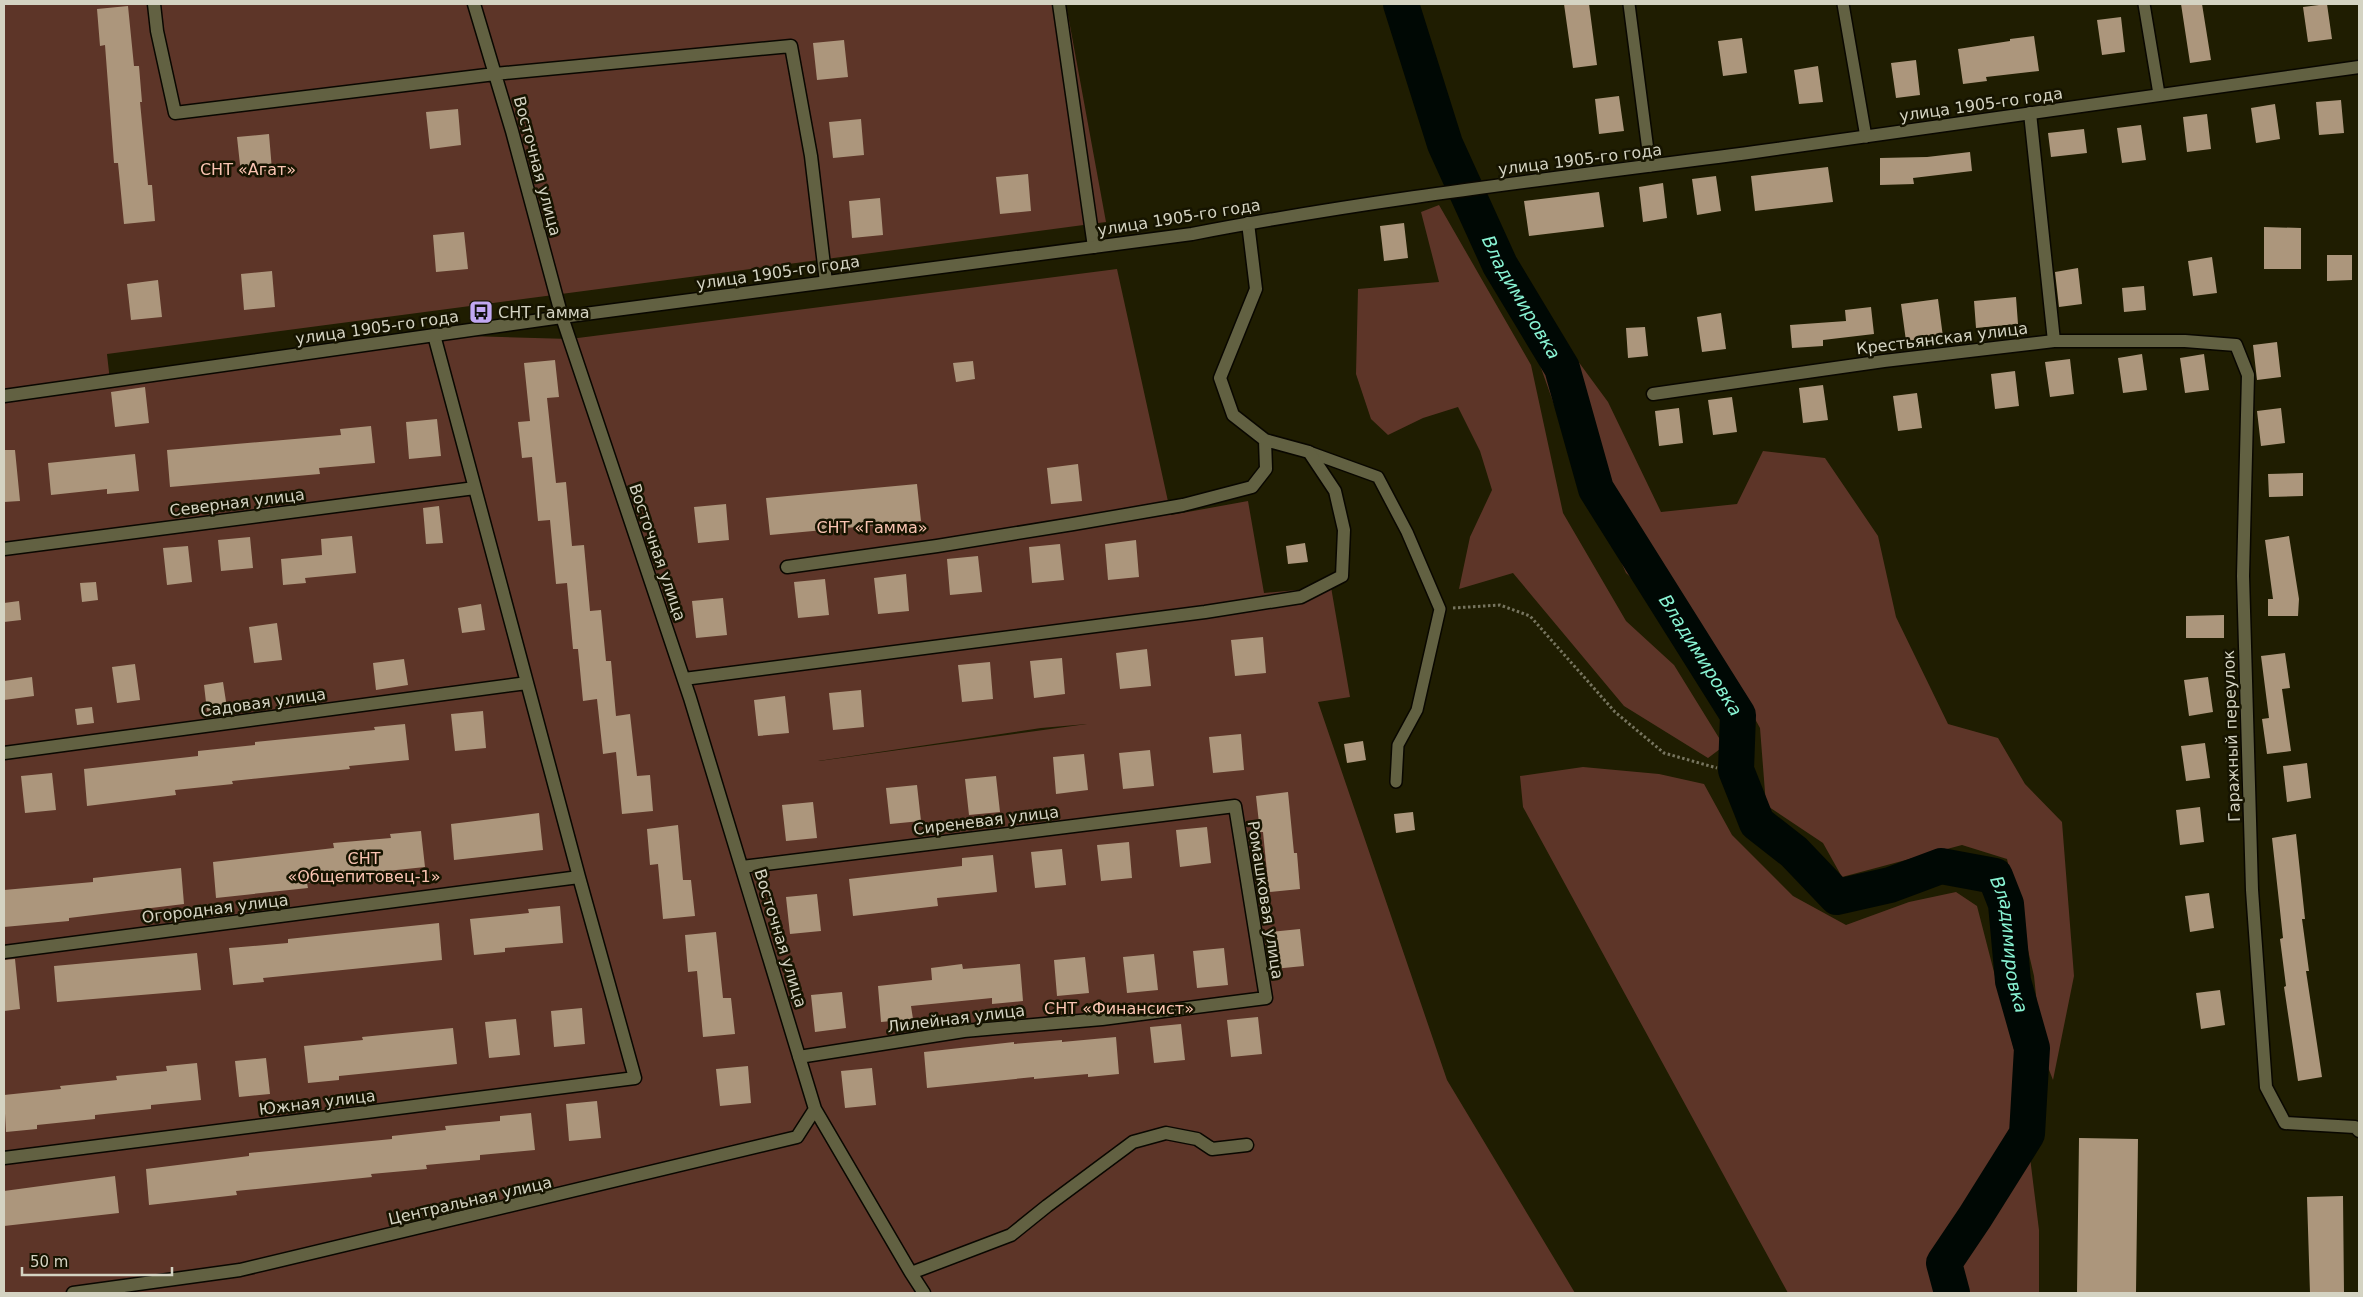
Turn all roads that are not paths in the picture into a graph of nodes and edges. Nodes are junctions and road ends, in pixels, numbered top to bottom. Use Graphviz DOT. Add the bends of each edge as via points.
graph roads {
  1 [pos="154,4"];
  2 [pos="474,4"];
  3 [pos="1059,4"];
  4 [pos="1630,4"];
  5 [pos="1843,4"];
  6 [pos="2144,4"];
  7 [pos="2359,67"];
  8 [pos="495,74"];
  9 [pos="2160,94"];
  10 [pos="2030,113"];
  11 [pos="1866,137"];
  12 [pos="1650,166"];
  13 [pos="1248,223"];
  14 [pos="1094,247"];
  15 [pos="826,282"];
  16 [pos="562,317"];
  17 [pos="434,335"];
  18 [pos="2054,341"];
  19 [pos="2236,345"];
  20 [pos="1653,394"];
  21 [pos="4,396"];
  22 [pos="1265,440"];
  23 [pos="1309,452"];
  24 [pos="475,488"];
  25 [pos="4,549"];
  26 [pos="787,567"];
  27 [pos="684,679"];
  28 [pos="527,683"];
  29 [pos="4,753"];
  30 [pos="1396,782"];
  31 [pos="1235,806"];
  32 [pos="742,867"];
  33 [pos="579,877"];
  34 [pos="4,952"];
  35 [pos="1266,998"];
  36 [pos="800,1057"];
  37 [pos="815,1109"];
  38 [pos="2359,1131"];
  39 [pos="1247,1145"];
  40 [pos="4,1158"];
  41 [pos="912,1274"];
  42 [pos="120,1290"];
  43 [pos="73,1293"];
  44 [pos="924,1293"];
  1 -- 8 [label="street" via="176,113"];
  2 -- 8 [label="street, Восточная улица"];
  3 -- 14 [label="street"];
  4 -- 12 [label="lane"];
  5 -- 11 [label="lane"];
  6 -- 9 [label="lane"];
  7 -- 9 [label="street, улица 1905-го года"];
  8 -- 15 [label="street" via="792,46 811,156"];
  8 -- 16 [label="street, Восточная улица"];
  9 -- 10 [label="street, улица 1905-го года"];
  10 -- 11 [label="street, улица 1905-го года"];
  10 -- 18 [label="street"];
  11 -- 12 [label="street, улица 1905-го года"];
  12 -- 13 [label="street, улица 1905-го года"];
  13 -- 14 [label="street, улица 1905-го года"];
  13 -- 22 [label="street" via="1256,290 1220,378 1233,415"];
  14 -- 15 [label="street, улица 1905-го года"];
  15 -- 16 [label="street, улица 1905-го года"];
  16 -- 17 [label="street, улица 1905-го года"];
  16 -- 27 [label="street, Восточная улица"];
  17 -- 21 [label="street, улица 1905-го года"];
  17 -- 24 [label="street"];
  18 -- 19 [label="street, Крестьянская улица" via="2185,341"];
  18 -- 20 [label="street, Крестьянская улица"];
  19 -- 38 [label="street, Гаражный переулок" via="2248,375 2243,576 2252,890 2266,1087 2285,1123 2355,1127"];
  22 -- 23 [label="street"];
  22 -- 26 [label="street" via="1266,469 1252,487 1182,505 937,546"];
  23 -- 27 [label="street" via="1335,491 1344,530 1342,576 1301,597"];
  23 -- 30 [label="lane" via="1378,477 1407,532 1440,609 1417,710 1398,745"];
  24 -- 25 [label="street, Северная улица"];
  24 -- 28 [label="street"];
  27 -- 32 [label="street, Восточная улица"];
  28 -- 29 [label="street, Садовая улица"];
  28 -- 33 [label="street"];
  31 -- 32 [label="street, Сиреневая улица"];
  31 -- 35 [label="street, Ромашковая улица"];
  32 -- 36 [label="street, Восточная улица"];
  33 -- 34 [label="street, Огородная улица"];
  33 -- 40 [label="street, Южная улица" via="635,1078"];
  35 -- 36 [label="street, Лилейная улица" via="1102,1019 964,1030"];
  36 -- 37 [label="street, Восточная улица"];
  37 -- 41 [label="street, Восточная улица"];
  37 -- 42 [label="street, Центральная улица" via="797,1137 240,1270"];
  39 -- 41 [label="street" via="1212,1149 1197,1139 1166,1132 1133,1142 1011,1235"];
  41 -- 44 [label="street, Восточная улица"];
  42 -- 43 [label="street, Центральная улица"];
}
